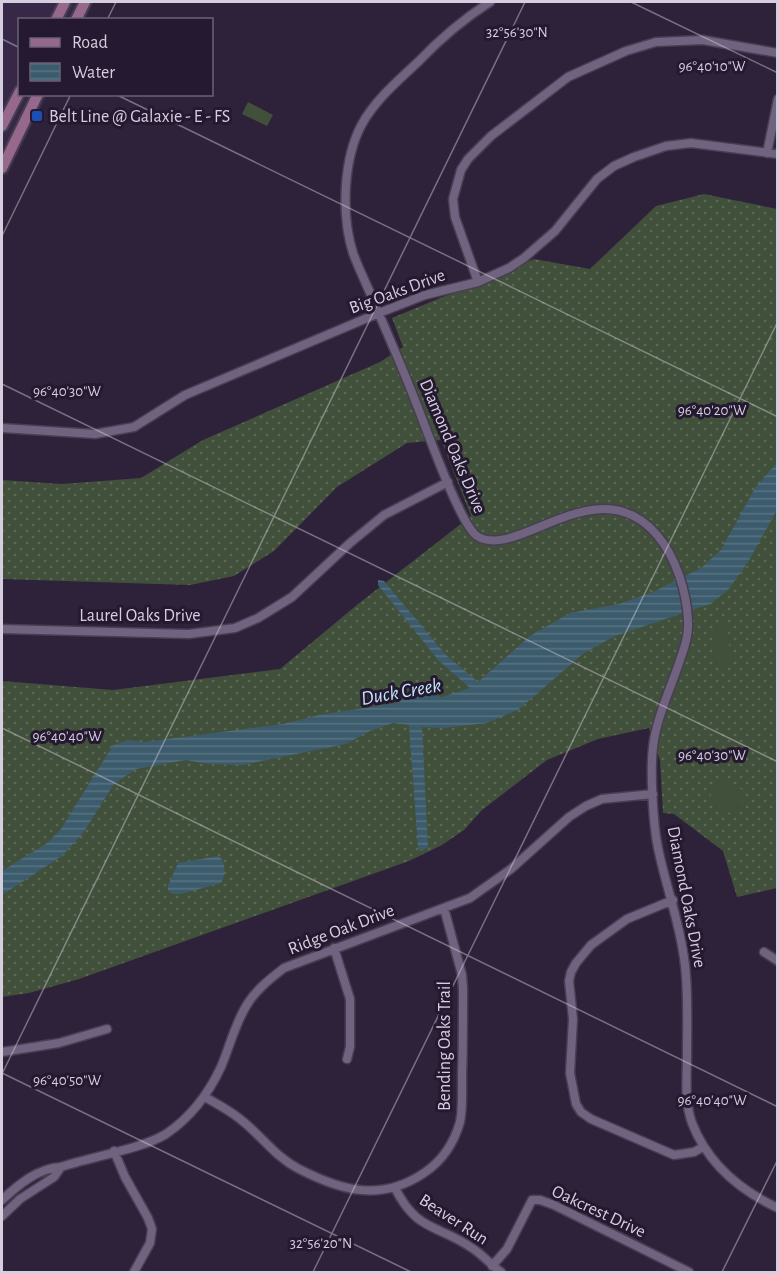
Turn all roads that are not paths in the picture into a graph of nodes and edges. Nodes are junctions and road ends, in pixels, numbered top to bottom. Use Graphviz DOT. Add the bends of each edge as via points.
graph roads {
  1 [pos="65,2"];
  2 [pos="85,2"];
  3 [pos="490,2"];
  4 [pos="57,18"];
  5 [pos="77,18"];
  6 [pos="777,53"];
  7 [pos="18,95"];
  8 [pos="37,96"];
  9 [pos="777,99"];
  10 [pos="2,126"];
  11 [pos="766,153"];
  12 [pos="777,154"];
  13 [pos="3,162"];
  14 [pos="478,282"];
  15 [pos="379,313"];
  16 [pos="2,428"];
  17 [pos="448,482"];
  18 [pos="2,629"];
  19 [pos="653,794"];
  20 [pos="673,900"];
  21 [pos="444,908"];
  22 [pos="334,948"];
  23 [pos="764,952"];
  24 [pos="777,961"];
  25 [pos="107,1029"];
  26 [pos="2,1052"];
  27 [pos="347,1059"];
  28 [pos="205,1097"];
  29 [pos="704,1147"];
  30 [pos="114,1151"];
  31 [pos="61,1167"];
  32 [pos="395,1188"];
  33 [pos="2,1198"];
  34 [pos="10,1208"];
  35 [pos="777,1208"];
  36 [pos="2,1216"];
  37 [pos="492,1266"];
  38 [pos="134,1272"];
  39 [pos="501,1272"];
  40 [pos="689,1272"];
  1 -- 4 [label="main road"];
  2 -- 5 [label="main road"];
  3 -- 15 [label="street, Diamond Oaks Drive" via="427,52 384,94 362,124 352,150 346,218 352,251"];
  6 -- 14 [label="street" via="703,40 656,42 568,77 551,90 491,136 461,170 453,199 455,217"];
  7 -- 10 [label="main road"];
  8 -- 13 [label="main road"];
  9 -- 11 [label="street"];
  11 -- 12 [label="street, Big Oaks Drive"];
  11 -- 14 [label="street, Big Oaks Drive" via="691,142 634,157 597,179 555,231 531,252 509,268"];
  14 -- 15 [label="street, Big Oaks Drive" via="425,295"];
  15 -- 16 [label="street, Big Oaks Drive" via="185,395 134,427 95,434"];
  15 -- 17 [label="street, Diamond Oaks Drive"];
  17 -- 18 [label="street, Laurel Oaks Drive" via="384,515 292,597 235,628 189,634"];
  17 -- 19 [label="street, Diamond Oaks Drive" via="478,538 494,541 587,510 607,509 625,512 651,528 666,548 688,617 688,635 653,748"];
  19 -- 20 [label="street, Diamond Oaks Drive" via="657,845"];
  19 -- 21 [label="street, Ridge Oak Drive" via="602,799 586,806 489,886"];
  20 -- 29 [label="street, Diamond Oaks Drive" via="686,975 688,1107"];
  20 -- 29 [label="street" via="627,919 591,945 576,963 569,981 573,1019 570,1073 576,1104 591,1119 674,1155"];
  21 -- 22 [label="street, Ridge Oak Drive"];
  21 -- 32 [label="street, Bending Oaks Trail" via="464,989 460,1121 441,1159"];
  22 -- 27 [label="street" via="350,999"];
  22 -- 28 [label="street, Ridge Oak Drive" via="284,968 263,984 248,1002"];
  23 -- 24 [label="street"];
  25 -- 26 [label="street" via="59,1043"];
  28 -- 30 [label="street, Ridge Oak Drive" via="165,1135"];
  28 -- 32 [label="street, Bending Oaks Trail" via="241,1119 277,1155 298,1169 338,1186 362,1190"];
  29 -- 35 [label="street, Diamond Oaks Drive" via="724,1173 753,1197"];
  30 -- 31 [label="street, Ridge Oak Drive"];
  30 -- 38 [label="street" via="152,1229 150,1243"];
  31 -- 33 [label="street, Ridge Oak Drive" via="29,1178"];
  31 -- 34 [label="street, Ridge Oak Drive" via="54,1177"];
  32 -- 37 [label="street, Beaver Run" via="404,1207 415,1217 473,1248"];
  33 -- 34 [label="street"];
  34 -- 36 [label="street, Ridge Oak Drive"];
  37 -- 39 [label="street, Beaver Run"];
  37 -- 40 [label="street, Oakcrest Drive" via="507,1249 532,1200 540,1200"];
}
